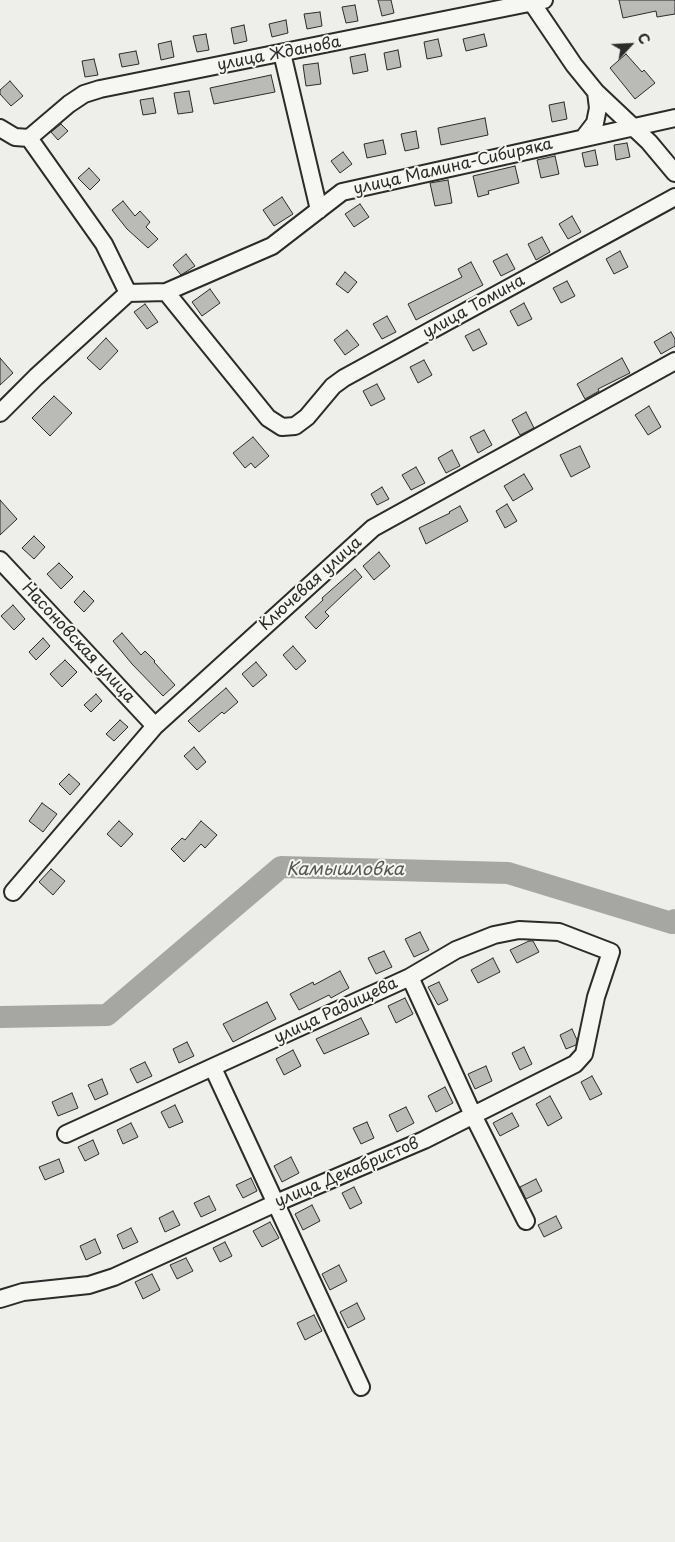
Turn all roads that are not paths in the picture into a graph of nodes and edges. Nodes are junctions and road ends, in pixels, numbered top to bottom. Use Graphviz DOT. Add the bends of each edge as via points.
graph roads {
  1 [pos="535,1"];
  2 [pos="282,53"];
  3 [pos="596,92"];
  4 [pos="675,118"];
  5 [pos="633,127"];
  6 [pos="0,128"];
  7 [pos="586,136"];
  8 [pos="29,138"];
  9 [pos="675,173"];
  10 [pos="675,197"];
  11 [pos="319,210"];
  12 [pos="128,292"];
  13 [pos="166,292"];
  14 [pos="675,361"];
  15 [pos="0,413"];
  16 [pos="0,560"];
  17 [pos="156,726"];
  18 [pos="13,892"];
  19 [pos="611,952"];
  20 [pos="410,977"];
  21 [pos="213,1068"];
  22 [pos="473,1116"];
  23 [pos="66,1134"];
  24 [pos="276,1203"];
  25 [pos="526,1221"];
  26 [pos="0,1298"];
  27 [pos="361,1387"];
  1 -- 2 [label="street, улица Жданова"];
  1 -- 3 [label="street" via="574,64"];
  2 -- 8 [label="street, улица Жданова" via="84,94"];
  2 -- 11 [label="street"];
  3 -- 5 [label="street"];
  3 -- 7 [label="street" via="598,108 595,123"];
  4 -- 5 [label="street, улица Мамина-Сибиряка"];
  5 -- 7 [label="street, улица Мамина-Сибиряка"];
  5 -- 9 [label="street"];
  6 -- 8 [label="street" via="15,137"];
  7 -- 11 [label="street, улица Мамина-Сибиряка" via="342,192"];
  8 -- 12 [label="street" via="104,244"];
  10 -- 13 [label="street, улица Томина" via="344,378 295,426 282,427 268,418"];
  11 -- 13 [label="street, улица Мамина-Сибиряка" via="272,246"];
  12 -- 13 [label="street"];
  12 -- 15 [label="street"];
  14 -- 17 [label="street, Ключевая улица" via="372,528"];
  16 -- 17 [label="street, Насоновская улица"];
  17 -- 18 [label="street, Ключевая улица"];
  19 -- 20 [label="street, улица Радищева" via="559,932 519,930 494,935 456,950"];
  19 -- 22 [label="street, улица Декабристов" via="596,997 584,1054 575,1064"];
  20 -- 21 [label="street, улица Радищева"];
  20 -- 22 [label="street"];
  21 -- 23 [label="street, улица Радищева"];
  21 -- 24 [label="street"];
  22 -- 24 [label="street, улица Декабристов"];
  22 -- 25 [label="street"];
  24 -- 26 [label="street, улица Декабристов" via="114,1277 89,1285 23,1292"];
  24 -- 27 [label="street"];
}
